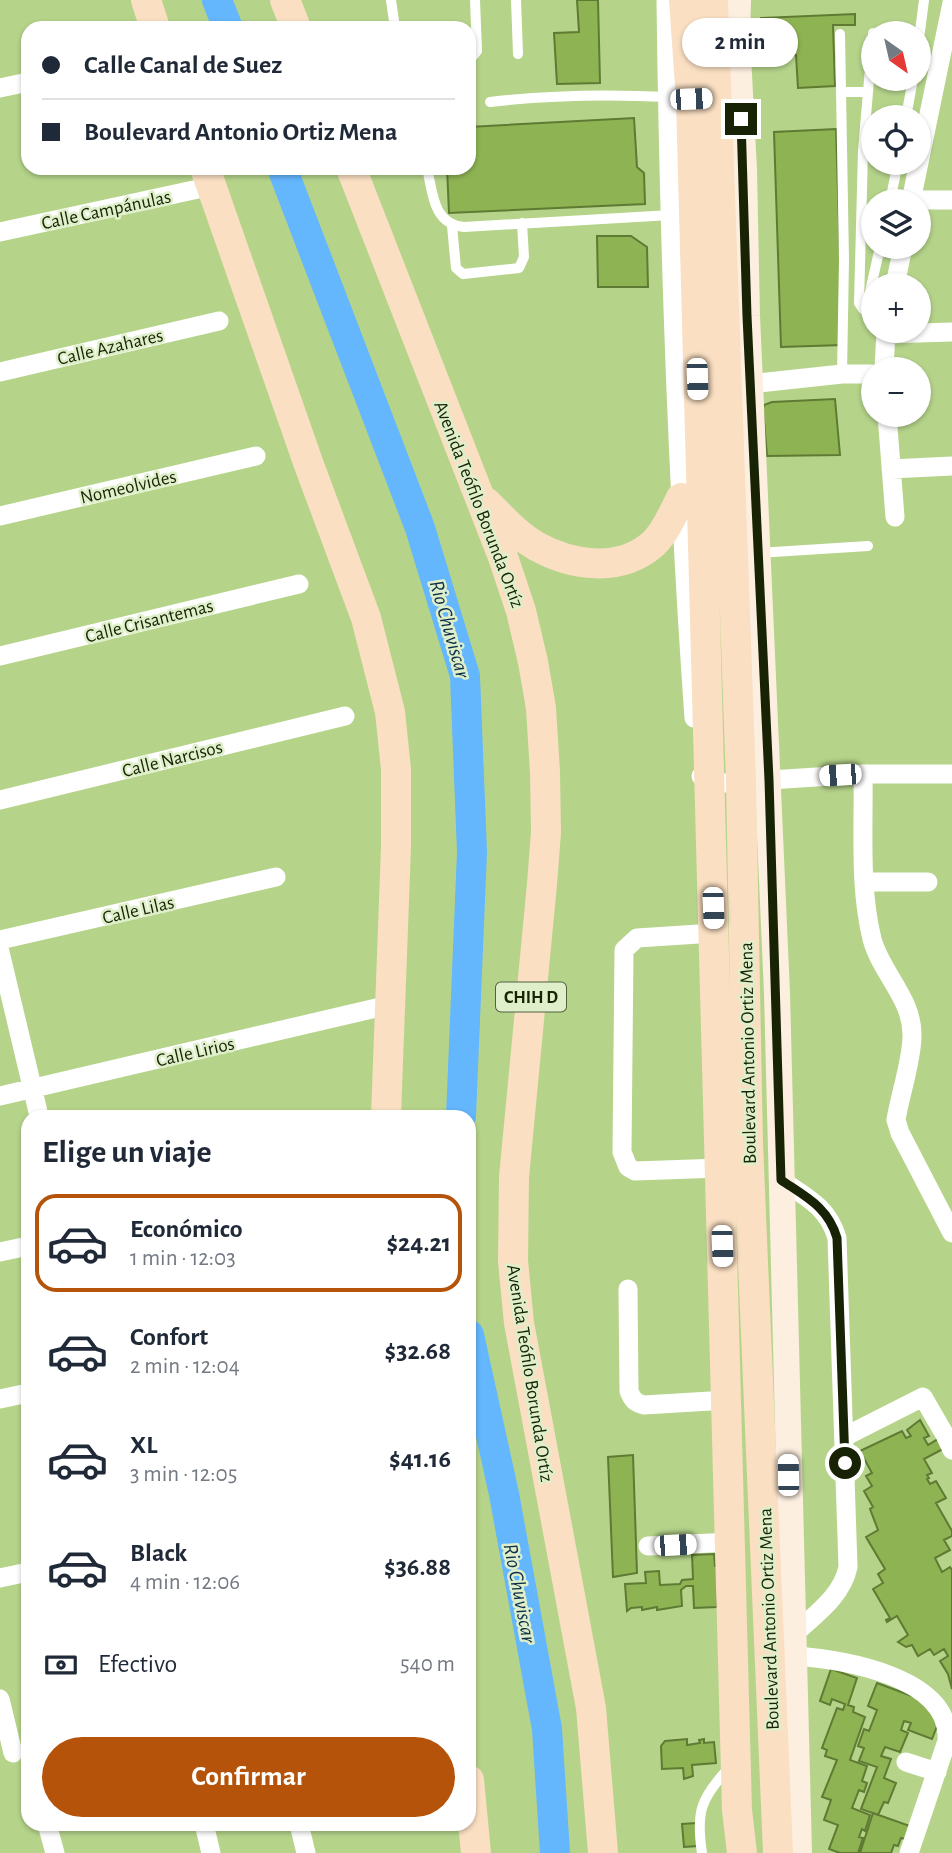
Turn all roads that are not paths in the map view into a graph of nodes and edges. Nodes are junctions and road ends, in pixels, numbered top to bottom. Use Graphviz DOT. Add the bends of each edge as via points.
graph roads {
  1 [pos="146,0"];
  2 [pos="285,0"];
  3 [pos="391,0"];
  4 [pos="475,0"];
  5 [pos="516,0"];
  6 [pos="666,0"];
  7 [pos="684,0"];
  8 [pos="713,0"];
  9 [pos="738,0"];
  10 [pos="925,0"];
  11 [pos="952,3"];
  12 [pos="153,21"];
  13 [pos="293,21"];
  14 [pos="394,21"];
  15 [pos="476,21"];
  16 [pos="922,21"];
  17 [pos="476,26"];
  18 [pos="840,34"];
  19 [pos="476,52"];
  20 [pos="518,54"];
  21 [pos="946,61"];
  22 [pos="21,84"];
  23 [pos="0,89"];
  24 [pos="841,92"];
  25 [pos="868,92"];
  26 [pos="704,97"];
  27 [pos="490,102"];
  28 [pos="354,175"];
  29 [pos="429,175"];
  30 [pos="208,177"];
  31 [pos="862,189"];
  32 [pos="914,189"];
  33 [pos="952,200"];
  34 [pos="931,201"];
  35 [pos="671,215"];
  36 [pos="522,223"];
  37 [pos="452,226"];
  38 [pos="0,232"];
  39 [pos="861,238"];
  40 [pos="877,259"];
  41 [pos="219,321"];
  42 [pos="931,332"];
  43 [pos="952,332"];
  44 [pos="0,372"];
  45 [pos="842,374"];
  46 [pos="861,374"];
  47 [pos="740,385"];
  48 [pos="888,427"];
  49 [pos="256,456"];
  50 [pos="952,466"];
  51 [pos="891,468"];
  52 [pos="480,496"];
  53 [pos="681,498"];
  54 [pos="0,516"];
  55 [pos="895,517"];
  56 [pos="868,546"];
  57 [pos="758,553"];
  58 [pos="299,584"];
  59 [pos="0,656"];
  60 [pos="345,716"];
  61 [pos="863,774"];
  62 [pos="952,774"];
  63 [pos="755,781"];
  64 [pos="709,784"];
  65 [pos="0,800"];
  66 [pos="276,877"];
  67 [pos="928,881"];
  68 [pos="864,882"];
  69 [pos="714,933"];
  70 [pos="0,940"];
  71 [pos="0,952"];
  72 [pos="389,1005"];
  73 [pos="33,1088"];
  74 [pos="0,1096"];
  75 [pos="38,1110"];
  76 [pos="386,1110"];
  77 [pos="720,1168"];
  78 [pos="781,1180"];
  79 [pos="952,1233"];
  80 [pos="21,1248"];
  81 [pos="0,1252"];
  82 [pos="628,1289"];
  83 [pos="21,1394"];
  84 [pos="0,1399"];
  85 [pos="727,1400"];
  86 [pos="845,1437"];
  87 [pos="952,1451"];
  88 [pos="731,1542"];
  89 [pos="648,1546"];
  90 [pos="21,1574"];
  91 [pos="0,1578"];
  92 [pos="793,1646"];
  93 [pos="0,1699"];
  94 [pos="14,1753"];
  95 [pos="736,1762"];
  96 [pos="906,1762"];
  97 [pos="937,1772"];
  98 [pos="737,1810"];
  99 [pos="49,1831"];
  100 [pos="206,1831"];
  101 [pos="301,1831"];
  102 [pos="474,1831"];
  103 [pos="55,1853"];
  104 [pos="211,1853"];
  105 [pos="306,1853"];
  106 [pos="476,1853"];
  107 [pos="603,1853"];
  108 [pos="702,1853"];
  109 [pos="731,1853"];
  110 [pos="742,1853"];
  111 [pos="778,1853"];
  112 [pos="799,1853"];
  113 [pos="909,1853"];
  1 -- 12 [label="main road"];
  2 -- 13 [label="main road"];
  3 -- 14 [label="lane"];
  4 -- 15 [label="lane"];
  5 -- 20 [label="lane"];
  6 -- 26 [label="street"];
  7 -- 26 [label="main road, Boulevard Antonio Ortiz Mena"];
  8 -- 26 [label="main road, Boulevard Antonio Ortiz Mena"];
  9 -- 26 [label="street, Boulevard Antonio Ortiz Mena" via="737,37"];
  10 -- 16 [label="lane"];
  11 -- 21 [label="street"];
  17 -- 19 [label="lane"];
  18 -- 24 [label="lane"];
  21 -- 32 [label="street"];
  22 -- 23 [label="street"];
  24 -- 25 [label="lane"];
  24 -- 45 [label="lane"];
  25 -- 31 [label="lane"];
  26 -- 27 [label="lane" via="593,94"];
  26 -- 35 [label="street"];
  26 -- 47 [label="main road, Boulevard Antonio Ortiz Mena" via="731,169"];
  26 -- 64 [label="main road, Boulevard Antonio Ortiz Mena"];
  28 -- 52 [label="main road, Avenida Teófilo Borunda Ortíz / CHIH D"];
  29 -- 37 [label="lane" via="436,206"];
  30 -- 38 [label="street, Calle Campánulas"];
  30 -- 72 [label="main road" via="366,618 390,712 396,847"];
  33 -- 34 [label="street"];
  35 -- 36 [label="lane"];
  35 -- 53 [label="street"];
  36 -- 37 [label="lane"];
  36 -- 37 [label="lane" via="524,257 519,268 463,274 456,268"];
  39 -- 40 [label="lane" via="859,303 863,309"];
  41 -- 44 [label="street, Calle Azahares"];
  42 -- 43 [label="street"];
  45 -- 46 [label="street"];
  45 -- 47 [label="street"];
  47 -- 57 [label="street, Boulevard Antonio Ortiz Mena"];
  47 -- 63 [label="main road, Boulevard Antonio Ortiz Mena"];
  48 -- 51 [label="street"];
  49 -- 54 [label="street, Nomeolvides"];
  50 -- 51 [label="street"];
  51 -- 55 [label="street"];
  52 -- 53 [label="main road" via="535,545 597,565 630,559 653,543"];
  52 -- 107 [label="main road, Avenida Teófilo Borunda Ortíz / CHIH D" via="521,611 541,708 546,832 514,1177 513,1261 522,1335 591,1708"];
  53 -- 64 [label="street" via="697,757"];
  56 -- 57 [label="lane"];
  57 -- 63 [label="street, Boulevard Antonio Ortiz Mena"];
  58 -- 59 [label="street, Calle Crisantemas"];
  60 -- 65 [label="street, Calle Narcisos"];
  61 -- 62 [label="street"];
  61 -- 63 [label="street"];
  61 -- 68 [label="street"];
  63 -- 64 [label="street"];
  63 -- 78 [label="street, Boulevard Antonio Ortiz Mena"];
  63 -- 111 [label="main road, Boulevard Antonio Ortiz Mena" via="748,1143"];
  64 -- 69 [label="main road, Boulevard Antonio Ortiz Mena"];
  66 -- 70 [label="street, Calle Lilas"];
  67 -- 68 [label="street"];
  68 -- 79 [label="street" via="873,942 911,1018 912,1038 896,1120"];
  69 -- 77 [label="main road, Boulevard Antonio Ortiz Mena"];
  69 -- 77 [label="street" via="637,938 624,950 622,1152 628,1167 635,1171"];
  71 -- 73 [label="street"];
  72 -- 73 [label="street, Calle Lirios"];
  72 -- 76 [label="main road"];
  73 -- 74 [label="street, Calle Lirios"];
  73 -- 75 [label="street"];
  77 -- 85 [label="main road, Boulevard Antonio Ortiz Mena"];
  78 -- 86 [label="street" via="824,1210 837,1238"];
  78 -- 92 [label="street, Boulevard Antonio Ortiz Mena"];
  80 -- 81 [label="street"];
  82 -- 85 [label="street" via="629,1391 636,1404"];
  83 -- 84 [label="street"];
  85 -- 88 [label="main road, Boulevard Antonio Ortiz Mena"];
  86 -- 87 [label="street" via="923,1397"];
  86 -- 92 [label="street" via="845,1581"];
  88 -- 89 [label="street"];
  88 -- 95 [label="main road, Boulevard Antonio Ortiz Mena"];
  90 -- 91 [label="street"];
  92 -- 97 [label="street" via="857,1664 911,1685 931,1699 948,1727"];
  92 -- 112 [label="street, Boulevard Antonio Ortiz Mena"];
  93 -- 94 [label="street"];
  95 -- 98 [label="main road, Boulevard Antonio Ortiz Mena"];
  95 -- 108 [label="lane" via="702,1802"];
  96 -- 97 [label="street"];
  97 -- 113 [label="street"];
  98 -- 109 [label="street"];
  98 -- 110 [label="main road, Boulevard Antonio Ortiz Mena"];
  99 -- 103 [label="street"];
  100 -- 104 [label="street"];
  101 -- 105 [label="street"];
  102 -- 106 [label="main road"];
}
